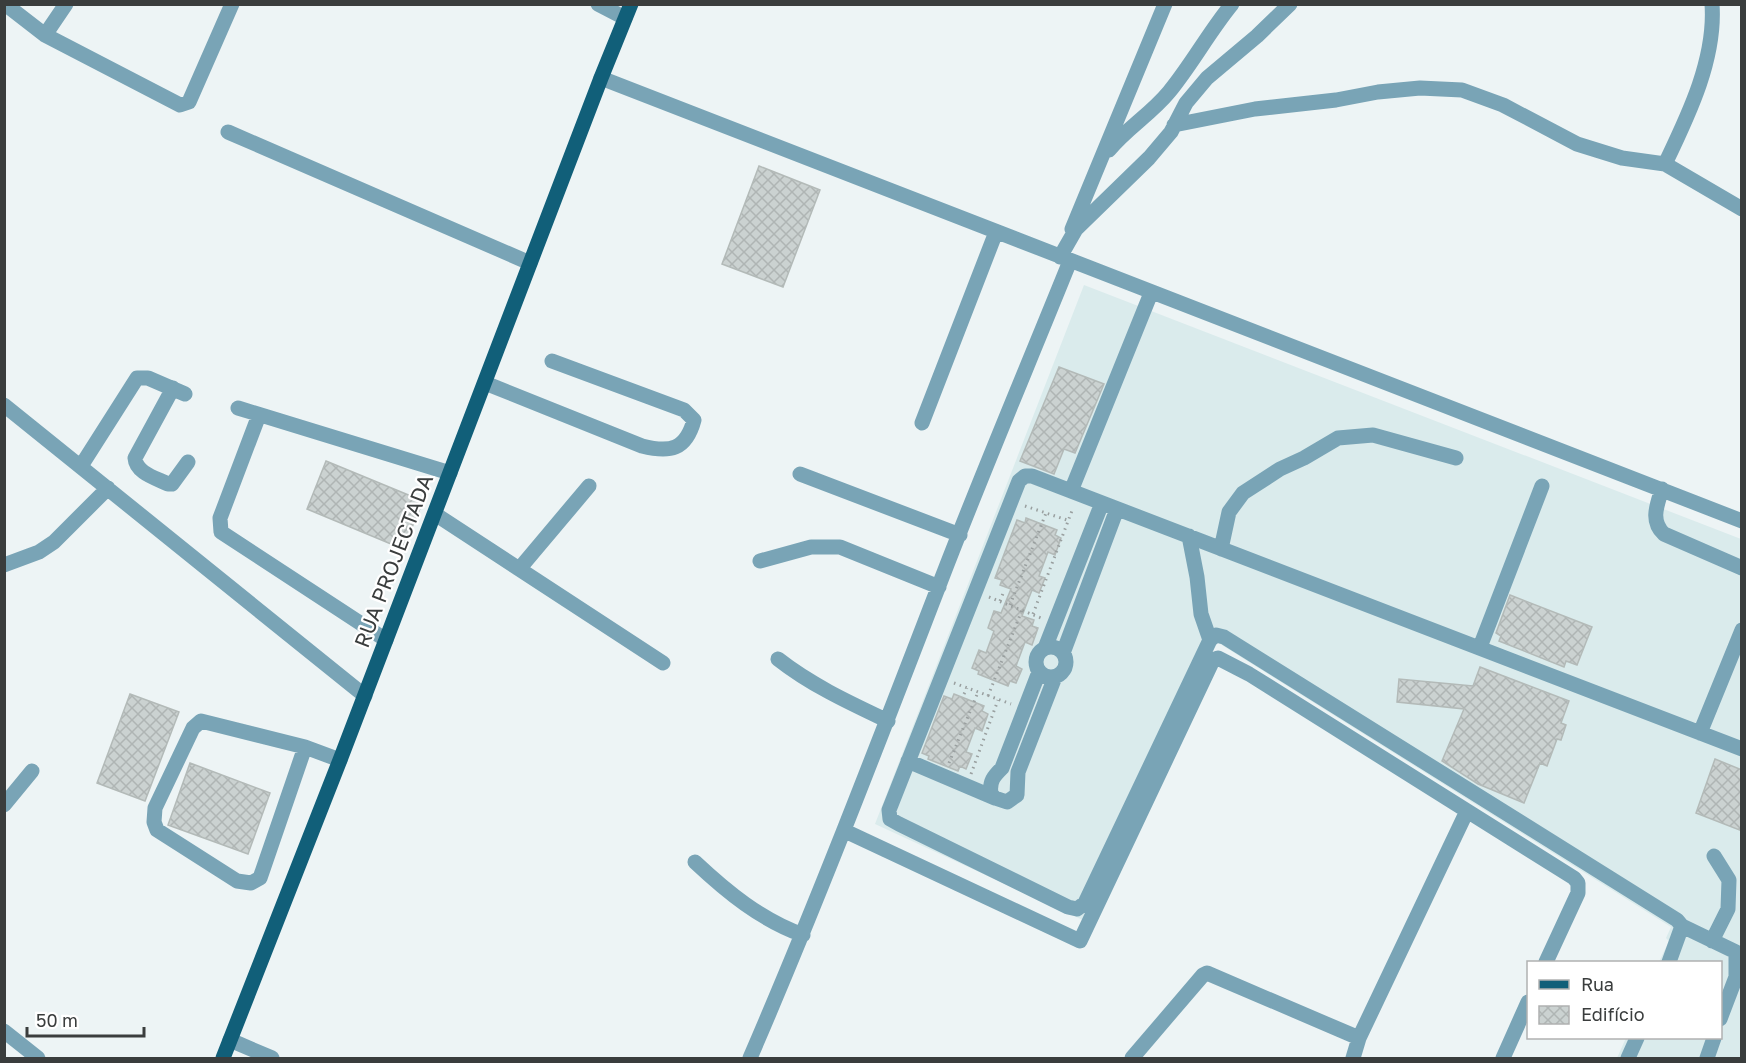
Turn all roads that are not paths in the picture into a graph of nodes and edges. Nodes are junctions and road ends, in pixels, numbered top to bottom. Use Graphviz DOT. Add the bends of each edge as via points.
graph roads {
  1 [pos="5,4"];
  2 [pos="66,4"];
  3 [pos="232,4"];
  4 [pos="598,4"];
  5 [pos="1165,4"];
  6 [pos="1232,4"];
  7 [pos="1290,4"];
  8 [pos="1712,4"];
  9 [pos="628,11"];
  10 [pos="45,35"];
  11 [pos="601,78"];
  12 [pos="1174,125"];
  13 [pos="228,132"];
  14 [pos="1665,164"];
  15 [pos="1096,170"];
  16 [pos="1742,209"];
  17 [pos="996,232"];
  18 [pos="1065,259"];
  19 [pos="530,263"];
  20 [pos="1151,293"];
  21 [pos="552,361"];
  22 [pos="485,383"];
  23 [pos="4,405"];
  24 [pos="238,408"];
  25 [pos="259,415"];
  26 [pos="922,423"];
  27 [pos="1456,458"];
  28 [pos="188,462"];
  29 [pos="81,466"];
  30 [pos="450,473"];
  31 [pos="800,474"];
  32 [pos="589,486"];
  33 [pos="1542,486"];
  34 [pos="108,488"];
  35 [pos="1662,489"];
  36 [pos="1071,491"];
  37 [pos="1102,503"];
  38 [pos="1117,509"];
  39 [pos="435,514"];
  40 [pos="1742,522"];
  41 [pos="960,535"];
  42 [pos="1189,536"];
  43 [pos="1221,549"];
  44 [pos="760,561"];
  45 [pos="4,565"];
  46 [pos="520,568"];
  47 [pos="1742,568"];
  48 [pos="939,587"];
  49 [pos="1742,630"];
  50 [pos="386,640"];
  51 [pos="1210,640"];
  52 [pos="1480,647"];
  53 [pos="1045,648"];
  54 [pos="1063,653"];
  55 [pos="778,658"];
  56 [pos="663,663"];
  57 [pos="1039,672"];
  58 [pos="1055,677"];
  59 [pos="365,696"];
  60 [pos="888,721"];
  61 [pos="1700,733"];
  62 [pos="305,747"];
  63 [pos="1742,749"];
  64 [pos="340,760"];
  65 [pos="908,761"];
  66 [pos="32,771"];
  67 [pos="995,798"];
  68 [pos="4,805"];
  69 [pos="1467,811"];
  70 [pos="845,831"];
  71 [pos="1714,856"];
  72 [pos="695,862"];
  73 [pos="1682,926"];
  74 [pos="803,935"];
  75 [pos="1712,941"];
  76 [pos="1547,961"];
  77 [pos="1670,961"];
  78 [pos="1527,1004"];
  79 [pos="1722,1014"];
  80 [pos="4,1031"];
  81 [pos="1359,1038"];
  82 [pos="1637,1039"];
  83 [pos="1714,1039"];
  84 [pos="230,1041"];
  85 [pos="32,1057"];
  86 [pos="224,1059"];
  87 [pos="272,1059"];
  88 [pos="750,1059"];
  89 [pos="1132,1059"];
  90 [pos="1353,1059"];
  91 [pos="1503,1059"];
  92 [pos="1628,1059"];
  93 [pos="1707,1059"];
  1 -- 10 [label="street"];
  2 -- 10 [label="street"];
  3 -- 10 [label="street" via="189,102 180,105"];
  4 -- 9 [label="street"];
  5 -- 15 [label="street"];
  6 -- 15 [label="street" via="1170,91 1122,135"];
  7 -- 12 [label="street" via="1207,78"];
  8 -- 14 [label="street" via="1705,68 1688,118"];
  9 -- 11 [label="main road, RUA PROJECTADA"];
  11 -- 17 [label="street"];
  11 -- 19 [label="main road, RUA PROJECTADA"];
  12 -- 14 [label="street" via="1378,92 1462,90 1503,105 1577,144 1622,159"];
  12 -- 18 [label="street" via="1149,158 1076,229"];
  13 -- 19 [label="street"];
  14 -- 16 [label="street"];
  15 -- 18 [label="street"];
  17 -- 18 [label="street"];
  17 -- 26 [label="street"];
  18 -- 20 [label="street"];
  18 -- 41 [label="street"];
  19 -- 22 [label="main road, RUA PROJECTADA"];
  20 -- 35 [label="street"];
  20 -- 36 [label="street"];
  21 -- 22 [label="street" via="684,410 694,420 691,433 671,449 656,450"];
  22 -- 30 [label="main road, RUA PROJECTADA"];
  23 -- 29 [label="street"];
  24 -- 25 [label="street"];
  25 -- 30 [label="street"];
  25 -- 50 [label="street" via="220,518 221,532"];
  27 -- 43 [label="street" via="1373,435 1338,438 1243,493 1229,512"];
  28 -- 29 [label="street" via="172,484 135,464 135,458 179,391 148,378 137,378"];
  29 -- 34 [label="street"];
  30 -- 39 [label="main road, RUA PROJECTADA"];
  31 -- 41 [label="street"];
  32 -- 46 [label="street"];
  33 -- 52 [label="street"];
  34 -- 45 [label="street" via="54,542"];
  34 -- 59 [label="street"];
  35 -- 40 [label="street"];
  35 -- 47 [label="street" via="1655,513 1656,523 1664,534"];
  36 -- 37 [label="street"];
  36 -- 65 [label="street" via="1032,476 1019,481"];
  37 -- 38 [label="street"];
  37 -- 53 [label="street"];
  38 -- 42 [label="street"];
  38 -- 54 [label="street"];
  39 -- 46 [label="street"];
  39 -- 50 [label="main road, RUA PROJECTADA"];
  41 -- 48 [label="street"];
  42 -- 43 [label="street"];
  42 -- 51 [label="street" via="1201,614"];
  43 -- 52 [label="street"];
  44 -- 48 [label="street" via="811,548 840,547"];
  46 -- 56 [label="street"];
  48 -- 60 [label="street"];
  49 -- 61 [label="street"];
  50 -- 59 [label="main road, RUA PROJECTADA"];
  51 -- 65 [label="street" via="1084,903 1077,909 890,819 889,810"];
  51 -- 73 [label="street" via="1216,635 1224,637"];
  52 -- 61 [label="street"];
  53 -- 54 [label="street" via="1054,647"];
  53 -- 57 [label="street" via="1036,657"];
  54 -- 58 [label="street" via="1066,665"];
  55 -- 60 [label="street" via="836,696"];
  57 -- 58 [label="street"];
  57 -- 67 [label="street" via="1002,768 992,778 991,794"];
  58 -- 67 [label="street" via="1018,772 1017,795 1007,802"];
  59 -- 64 [label="main road, RUA PROJECTADA"];
  60 -- 70 [label="street"];
  61 -- 63 [label="street"];
  62 -- 62 [label="street" via="201,721 193,728 155,808 157,830 237,881 251,883 260,878"];
  62 -- 64 [label="street"];
  64 -- 84 [label="main road, RUA PROJECTADA"];
  65 -- 67 [label="street"];
  66 -- 68 [label="street"];
  69 -- 70 [label="street" via="1249,674 1215,658 1080,941"];
  69 -- 76 [label="street" via="1578,883 1578,893"];
  69 -- 81 [label="street"];
  70 -- 74 [label="street"];
  71 -- 75 [label="street" via="1729,880 1728,909"];
  72 -- 74 [label="street" via="760,915"];
  73 -- 75 [label="street"];
  73 -- 77 [label="street"];
  74 -- 88 [label="street"];
  75 -- 79 [label="street" via="1736,952 1736,977"];
  78 -- 91 [label="street"];
  80 -- 85 [label="street"];
  81 -- 89 [label="street" via="1207,973"];
  81 -- 90 [label="street"];
  82 -- 92 [label="street"];
  83 -- 93 [label="street"];
  84 -- 86 [label="main road, RUA PROJECTADA"];
  84 -- 87 [label="street"];
}
